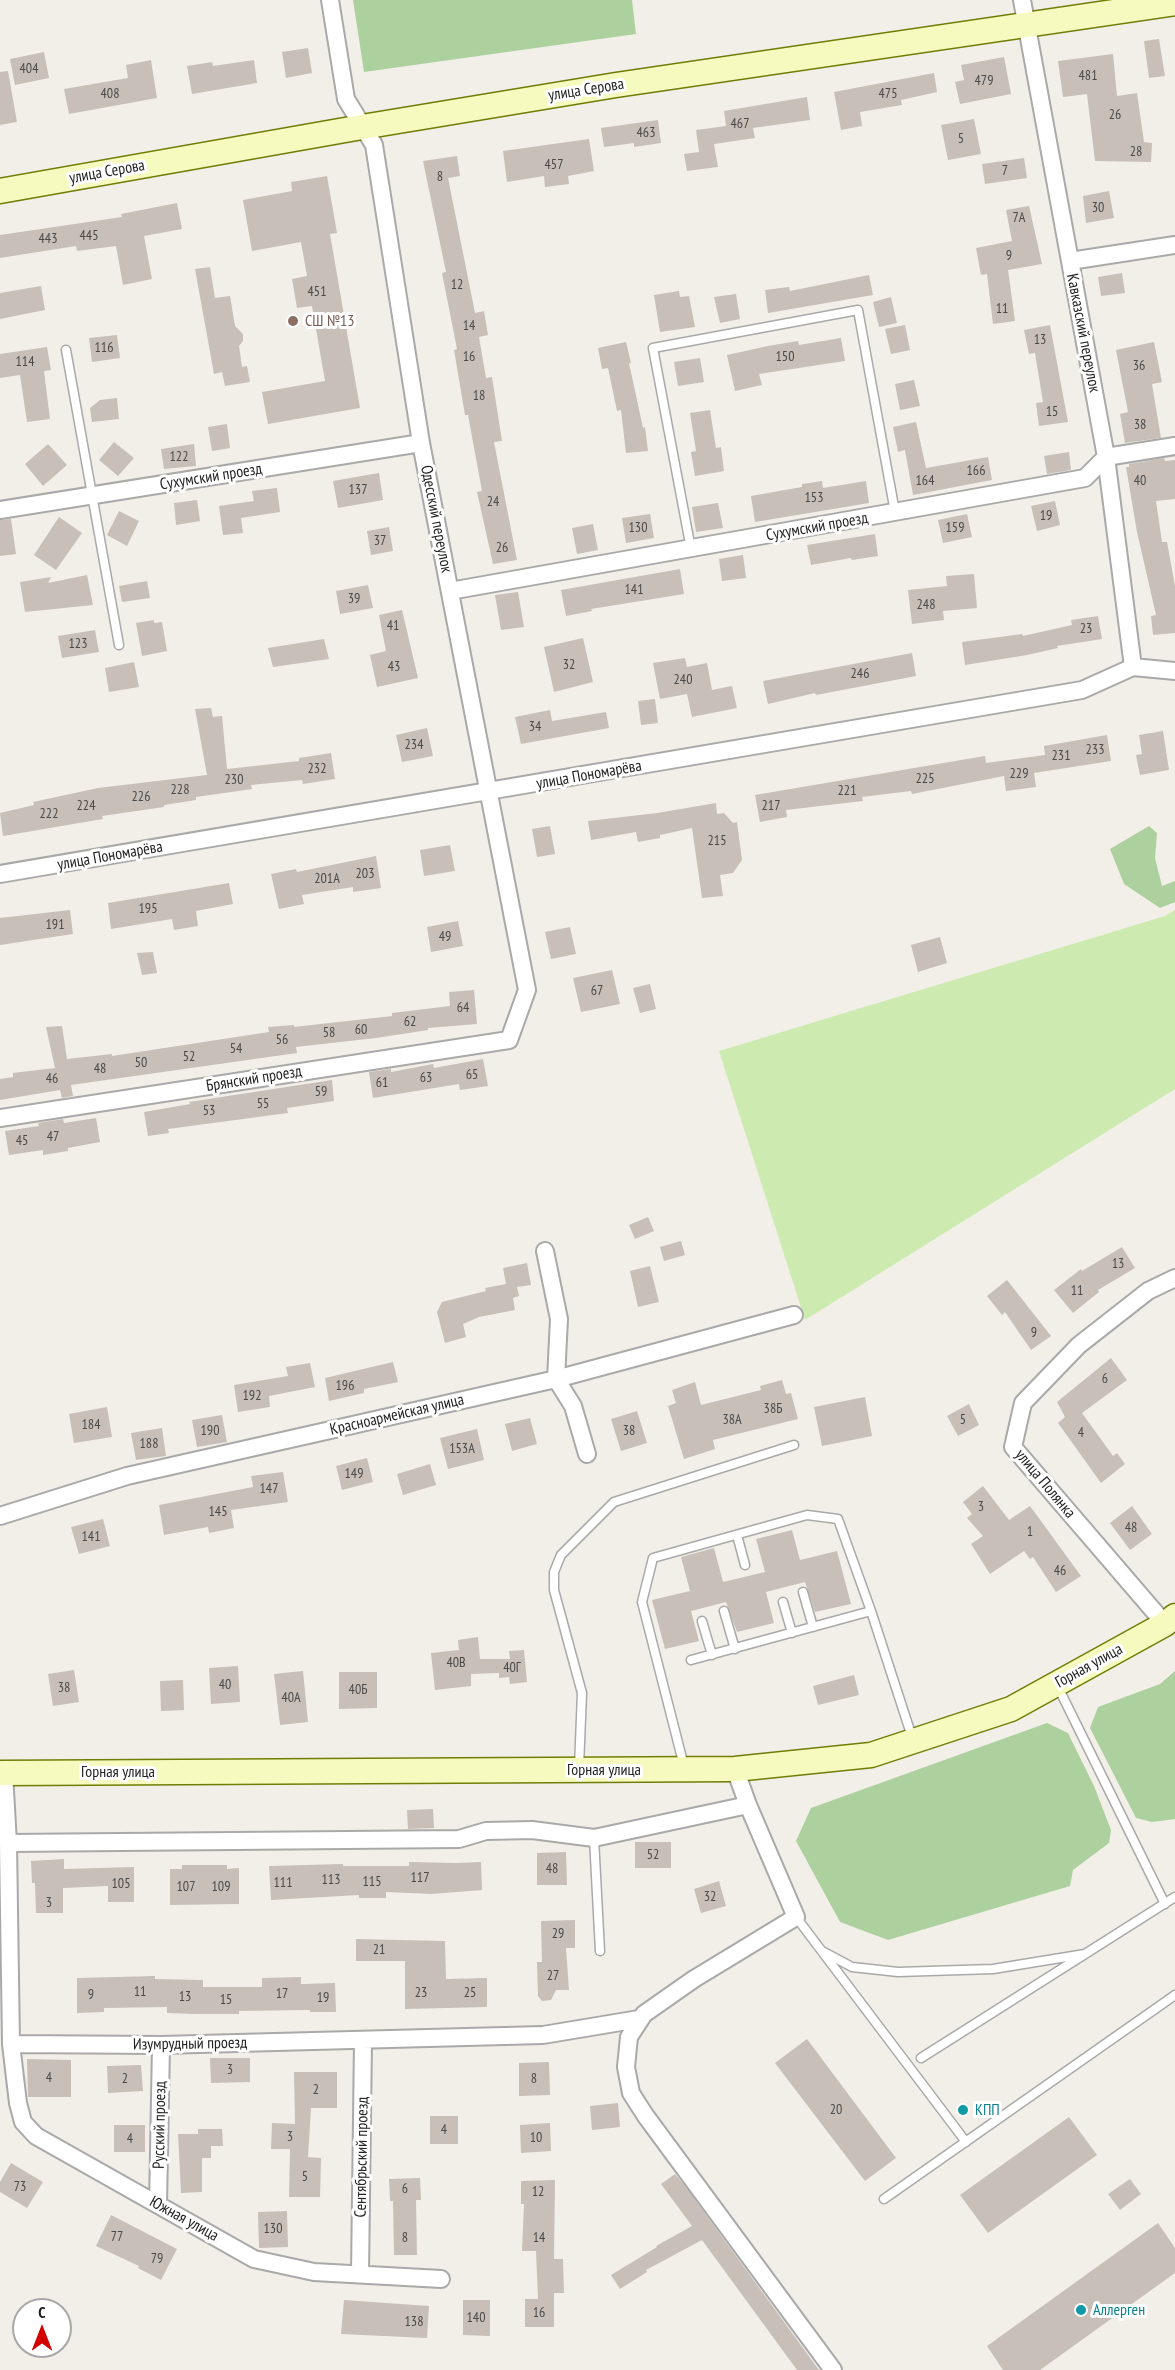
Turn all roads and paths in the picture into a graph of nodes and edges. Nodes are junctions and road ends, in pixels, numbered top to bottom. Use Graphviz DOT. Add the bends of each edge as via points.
graph roads {
  1 [pos="330,0"];
  2 [pos="1022,0"];
  3 [pos="1175,3"];
  4 [pos="1027,25"];
  5 [pos="362,127"];
  6 [pos="0,191"];
  7 [pos="1175,245"];
  8 [pos="1070,261"];
  9 [pos="66,350"];
  10 [pos="421,443"];
  11 [pos="1175,446"];
  12 [pos="1107,457"];
  13 [pos="92,496"];
  14 [pos="0,510"];
  15 [pos="895,513"];
  16 [pos="691,549"];
  17 [pos="450,591"];
  18 [pos="119,645"];
  19 [pos="1134,667"];
  20 [pos="1175,671"];
  21 [pos="490,792"];
  22 [pos="0,874"];
  23 [pos="509,1040"];
  24 [pos="0,1118"];
  25 [pos="545,1251"];
  26 [pos="1175,1278"];
  27 [pos="794,1315"];
  28 [pos="556,1379"];
  29 [pos="794,1445"];
  30 [pos="587,1454"];
  31 [pos="0,1516"];
  32 [pos="737,1535"];
  33 [pos="745,1565"];
  34 [pos="803,1592"];
  35 [pos="783,1602"];
  36 [pos="724,1611"];
  37 [pos="871,1611"];
  38 [pos="1170,1620"];
  39 [pos="702,1621"];
  40 [pos="813,1627"];
  41 [pos="792,1633"];
  42 [pos="735,1648"];
  43 [pos="712,1655"];
  44 [pos="692,1660"];
  45 [pos="1057,1684"];
  46 [pos="913,1741"];
  47 [pos="735,1769"];
  48 [pos="578,1770"];
  49 [pos="685,1770"];
  50 [pos="2,1773"];
  51 [pos="748,1806"];
  52 [pos="594,1838"];
  53 [pos="8,1843"];
  54 [pos="1175,1897"];
  55 [pos="1165,1904"];
  56 [pos="796,1917"];
  57 [pos="822,1951"];
  58 [pos="600,1952"];
  59 [pos="1088,1953"];
  60 [pos="1175,1995"];
  61 [pos="639,2019"];
  62 [pos="363,2041"];
  63 [pos="11,2044"];
  64 [pos="161,2045"];
  65 [pos="921,2058"];
  66 [pos="966,2142"];
  67 [pos="884,2199"];
  68 [pos="159,2205"];
  69 [pos="360,2273"];
  70 [pos="441,2279"];
  71 [pos="833,2370"];
  1 -- 5 [label="street, Одесский переулок" via="346,99"];
  2 -- 4 [label="street, Кавказский переулок"];
  3 -- 4 [label="street, улица Серова"];
  4 -- 5 [label="street, улица Серова" via="616,85"];
  4 -- 8 [label="street, Кавказский переулок"];
  5 -- 6 [label="street, улица Серова"];
  5 -- 10 [label="street, Одесский переулок" via="374,145"];
  7 -- 8 [label="street"];
  8 -- 12 [label="street, Кавказский переулок"];
  9 -- 13 [label="lane"];
  10 -- 13 [label="street, Сухумский проезд"];
  10 -- 17 [label="street, Одесский переулок"];
  11 -- 12 [label="street"];
  12 -- 15 [label="street, Сухумский проезд" via="1085,478"];
  12 -- 19 [label="street, Кавказский переулок"];
  13 -- 14 [label="street, Сухумский проезд"];
  13 -- 18 [label="lane"];
  15 -- 16 [label="street, Сухумский проезд"];
  15 -- 16 [label="lane" via="858,310 653,348"];
  16 -- 17 [label="street, Сухумский проезд"];
  17 -- 21 [label="street, Одесский переулок"];
  19 -- 20 [label="street, улица Пономарёва"];
  19 -- 21 [label="street, улица Пономарёва" via="1083,690"];
  21 -- 22 [label="street, улица Пономарёва"];
  21 -- 23 [label="street, Одесский переулок" via="527,990"];
  23 -- 24 [label="street, Брянский проезд"];
  25 -- 28 [label="street" via="559,1319"];
  26 -- 38 [label="street, улица Полянка" via="1148,1291 1079,1345 1023,1403 1013,1447"];
  27 -- 28 [label="street, Красноармейская улица"];
  28 -- 30 [label="street" via="573,1406"];
  28 -- 31 [label="street, Красноармейская улица" via="126,1476"];
  29 -- 48 [label="lane" via="614,1502 561,1555 554,1572 554,1590 582,1693"];
  32 -- 33 [label="lane"];
  32 -- 37 [label="lane" via="807,1515 838,1519"];
  32 -- 49 [label="lane" via="653,1558 642,1602"];
  34 -- 40 [label="lane"];
  35 -- 41 [label="lane"];
  36 -- 42 [label="lane"];
  37 -- 40 [label="lane"];
  37 -- 46 [label="lane"];
  38 -- 45 [label="street, Горная улица"];
  39 -- 43 [label="lane"];
  40 -- 41 [label="lane"];
  41 -- 42 [label="lane"];
  42 -- 43 [label="lane"];
  43 -- 44 [label="lane"];
  45 -- 46 [label="street, Горная улица" via="1011,1710"];
  45 -- 55 [label="lane"];
  46 -- 47 [label="street, Горная улица" via="871,1755"];
  47 -- 49 [label="street, Горная улица"];
  47 -- 51 [label="street"];
  48 -- 49 [label="street, Горная улица"];
  48 -- 50 [label="street, Горная улица"];
  50 -- 53 [label="street"];
  51 -- 52 [label="street"];
  51 -- 56 [label="street"];
  52 -- 53 [label="street" via="532,1830 486,1831 459,1839"];
  52 -- 58 [label="lane"];
  53 -- 63 [label="street"];
  54 -- 55 [label="lane"];
  55 -- 59 [label="lane"];
  56 -- 57 [label="lane"];
  56 -- 61 [label="street" via="694,1979"];
  57 -- 59 [label="lane" via="852,1967 898,1972 993,1969"];
  57 -- 66 [label="lane"];
  59 -- 65 [label="lane"];
  60 -- 66 [label="lane"];
  61 -- 62 [label="street, Изумрудный проезд" via="543,2035"];
  61 -- 71 [label="street" via="629,2037 626,2067 631,2093"];
  62 -- 64 [label="street, Изумрудный проезд"];
  62 -- 69 [label="street, Сентябрьский проезд"];
  63 -- 64 [label="street, Изумрудный проезд"];
  63 -- 68 [label="street, Южная улица" via="23,2122 36,2136"];
  64 -- 68 [label="street, Русский проезд"];
  66 -- 67 [label="lane"];
  68 -- 69 [label="street, Южная улица" via="254,2259 314,2272"];
  69 -- 70 [label="street, Южная улица"];
}
